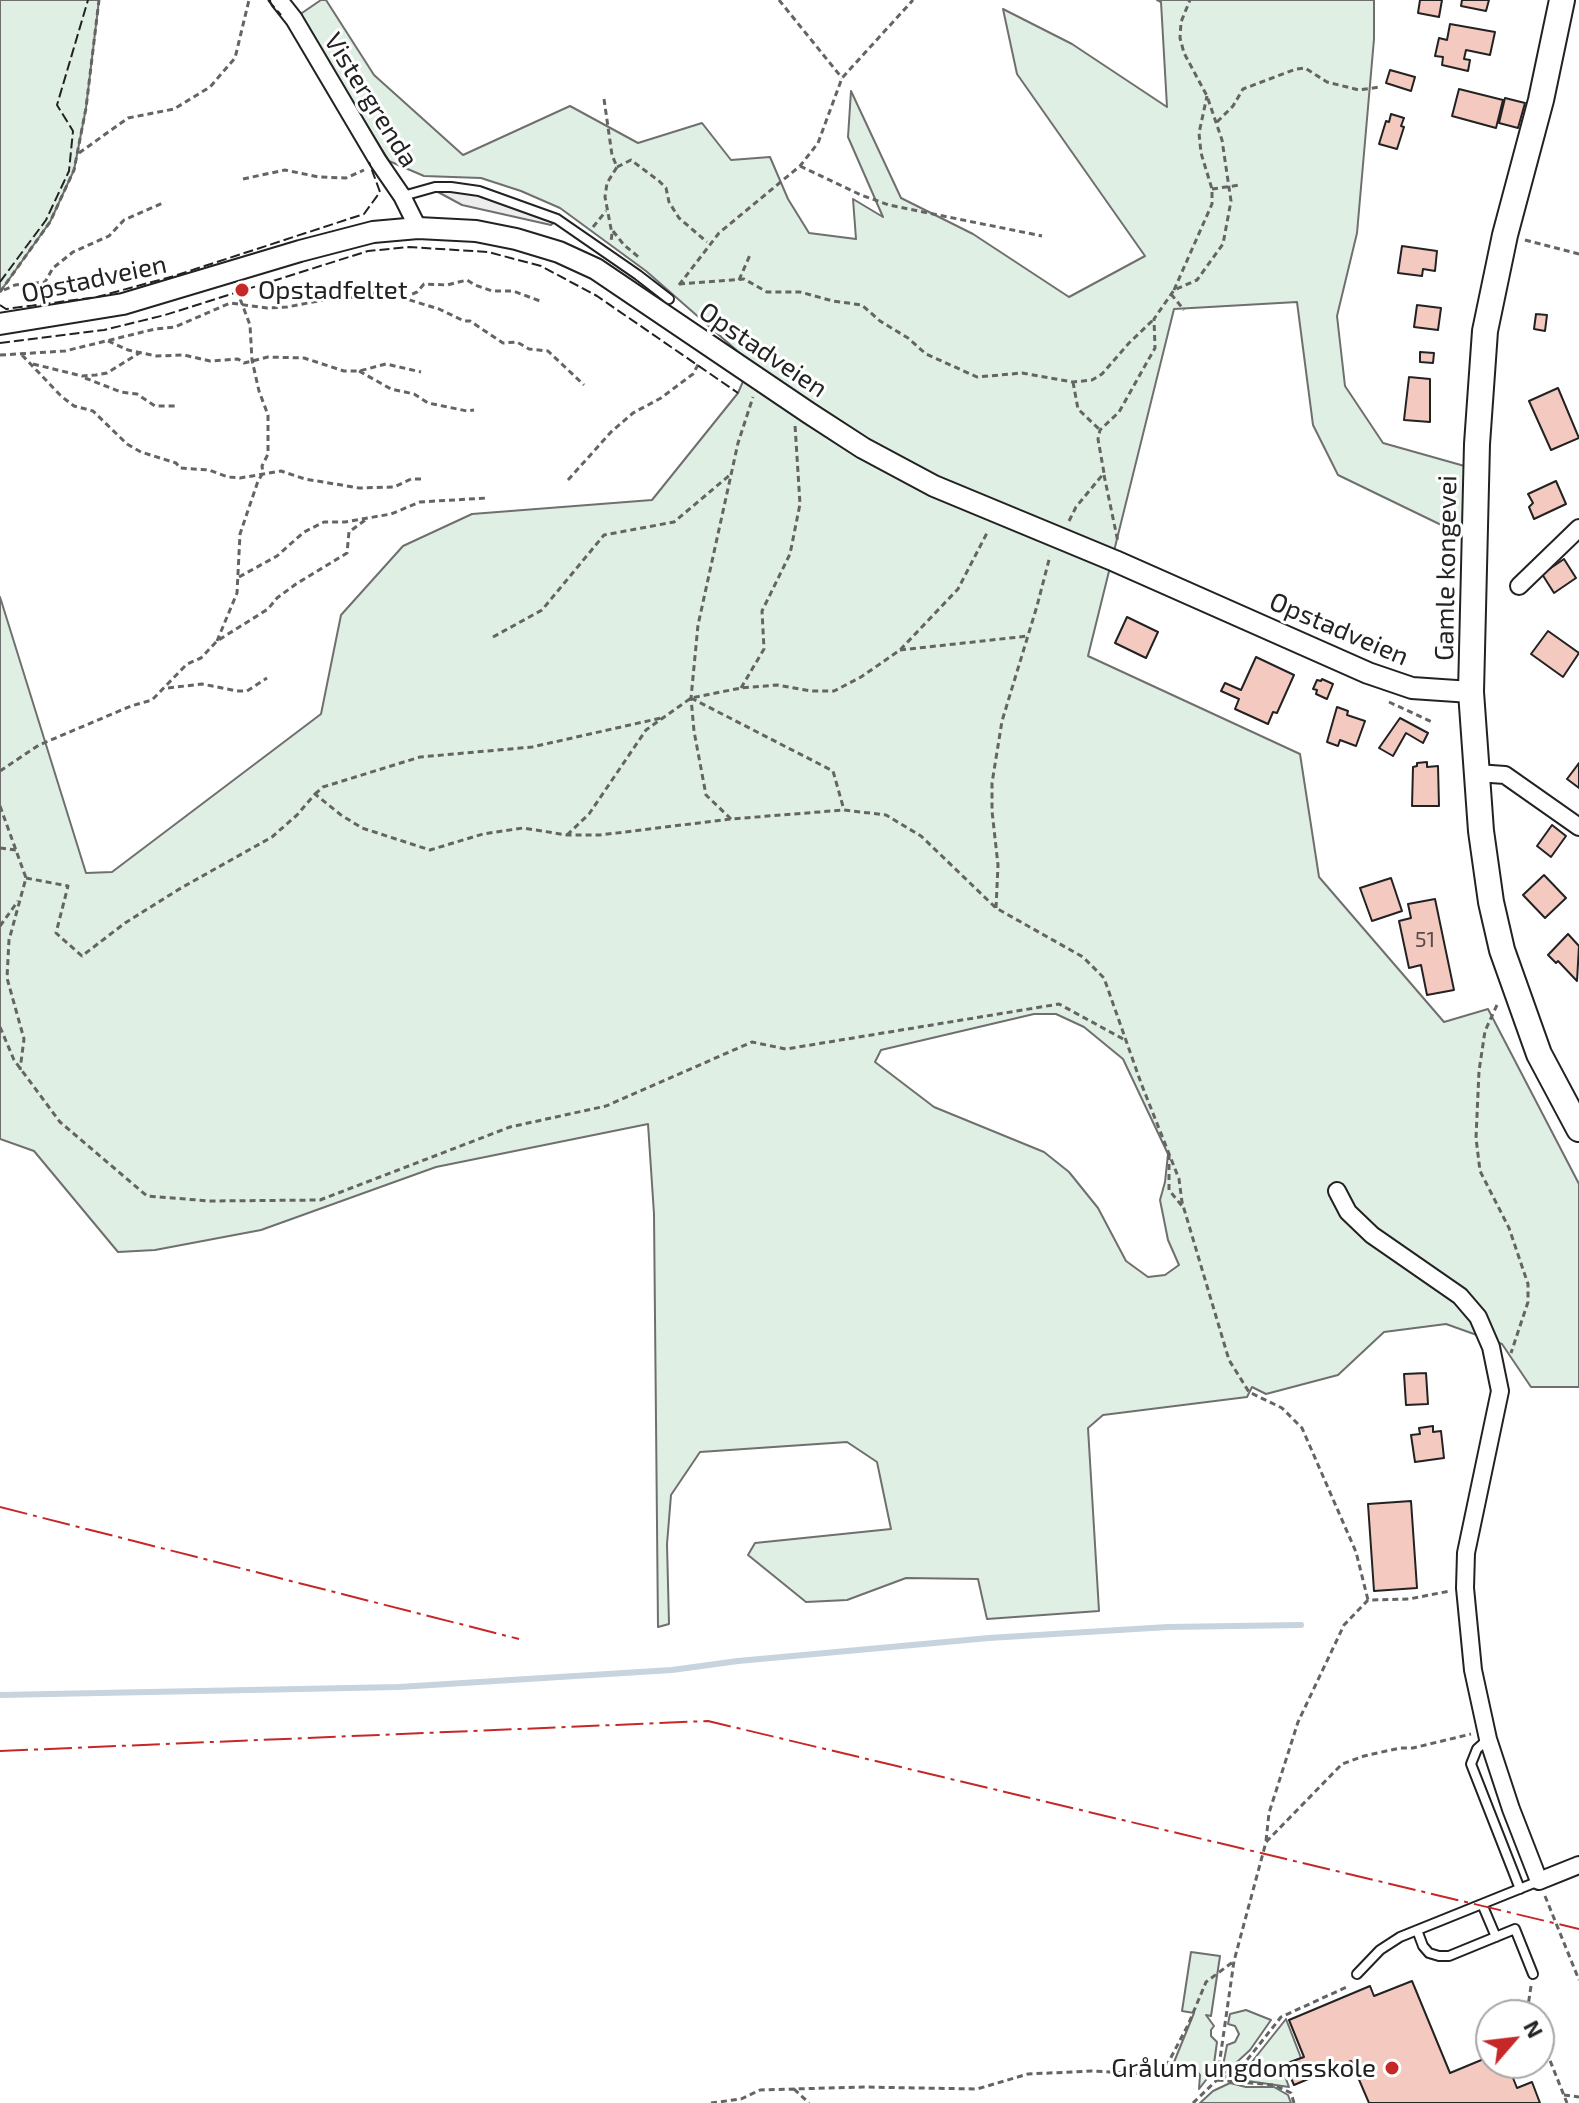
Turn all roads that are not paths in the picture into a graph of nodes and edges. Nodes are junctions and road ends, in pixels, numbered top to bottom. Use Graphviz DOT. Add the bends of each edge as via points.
graph roads {
  1 [pos="279,0"];
  2 [pos="1562,0"];
  3 [pos="402,196"];
  4 [pos="418,228"];
  5 [pos="669,299"];
  6 [pos="0,324"];
  7 [pos="1579,528"];
  8 [pos="1519,586"];
  9 [pos="1471,692"];
  10 [pos="1477,773"];
  11 [pos="1579,827"];
  12 [pos="1579,1129"];
  13 [pos="1337,1191"];
  14 [pos="1487,1733"];
  15 [pos="1579,1865"];
  16 [pos="1539,1881"];
  17 [pos="1520,1889"];
  18 [pos="1482,1904"];
  19 [pos="1417,1930"];
  20 [pos="1496,1937"];
  21 [pos="1357,1974"];
  22 [pos="1533,1974"];
  1 -- 3 [label="street, Vistergrenda"];
  2 -- 9 [label="main road, Gamle kongevei" via="1485,331"];
  3 -- 4 [label="street, Vistergrenda"];
  3 -- 5 [label="lane" via="435,187 479,191 557,219"];
  4 -- 6 [label="street, Opstadveien" via="373,232 123,304"];
  4 -- 9 [label="street, Opstadveien" via="476,231 559,252 596,269 863,448 934,486 1378,677 1412,688"];
  7 -- 8 [label="street"];
  9 -- 10 [label="main road, Gamle kongevei"];
  10 -- 11 [label="street" via="1505,775"];
  10 -- 12 [label="main road, Gamle kongevei" via="1487,877 1502,950 1539,1054"];
  13 -- 14 [label="street" via="1348,1212 1372,1235 1460,1296 1478,1317 1491,1347 1500,1391 1466,1553 1465,1588 1473,1670"];
  14 -- 16 [label="street"];
  14 -- 17 [label="lane" via="1471,1764"];
  15 -- 16 [label="street"];
  16 -- 17 [label="lane"];
  17 -- 18 [label="lane"];
  18 -- 19 [label="lane"];
  18 -- 20 [label="lane"];
  19 -- 20 [label="lane" via="1423,1946 1439,1956"];
  19 -- 21 [label="lane" via="1380,1950"];
  20 -- 22 [label="lane" via="1515,1929"];
}
